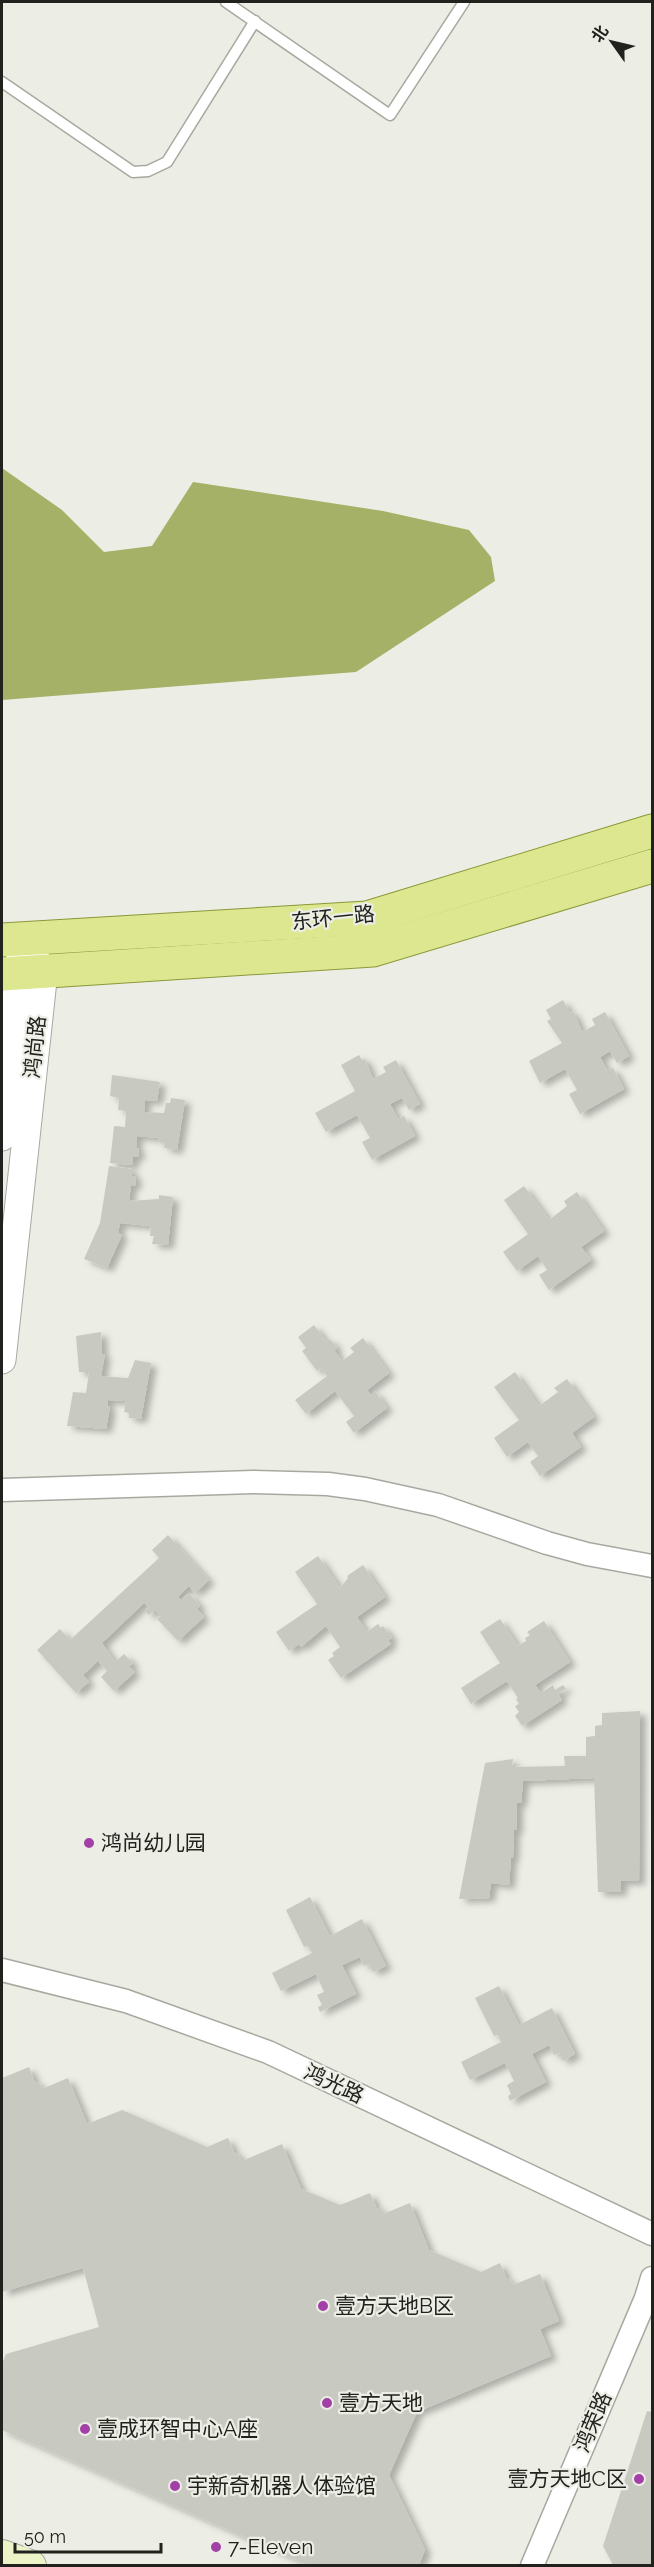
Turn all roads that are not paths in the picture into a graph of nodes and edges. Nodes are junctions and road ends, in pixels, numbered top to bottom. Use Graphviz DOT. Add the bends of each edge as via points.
graph roads {
  1 [pos="226,2"];
  2 [pos="464,2"];
  3 [pos="255,21"];
  4 [pos="2,82"];
  5 [pos="652,831"];
  6 [pos="652,866"];
  7 [pos="12,939"];
  8 [pos="21,972"];
  9 [pos="2,1137"];
  10 [pos="2,1360"];
  11 [pos="2,1490"];
  12 [pos="652,1566"];
  13 [pos="2,1970"];
  14 [pos="652,2234"];
  15 [pos="652,2278"];
  16 [pos="2,2556"];
  17 [pos="30,2565"];
  18 [pos="532,2565"];
  1 -- 3 [label="lane"];
  2 -- 3 [label="lane" via="390,115"];
  3 -- 4 [label="lane" via="167,162 148,171 133,172"];
  5 -- 7 [label="main road, 东环一路" via="367,918"];
  6 -- 8 [label="main road, 东环一路" via="373,950"];
  7 -- 8 [label="street"];
  8 -- 9 [label="street, 鸿尚路"];
  8 -- 10 [label="street, 鸿尚路"];
  11 -- 12 [label="street" via="253,1482 328,1484 438,1505 547,1543"];
  13 -- 14 [label="street, 鸿光路" via="126,2001 268,2052"];
  15 -- 18 [label="street, 鸿荣路"];
  16 -- 17 [label="main road"];
}
